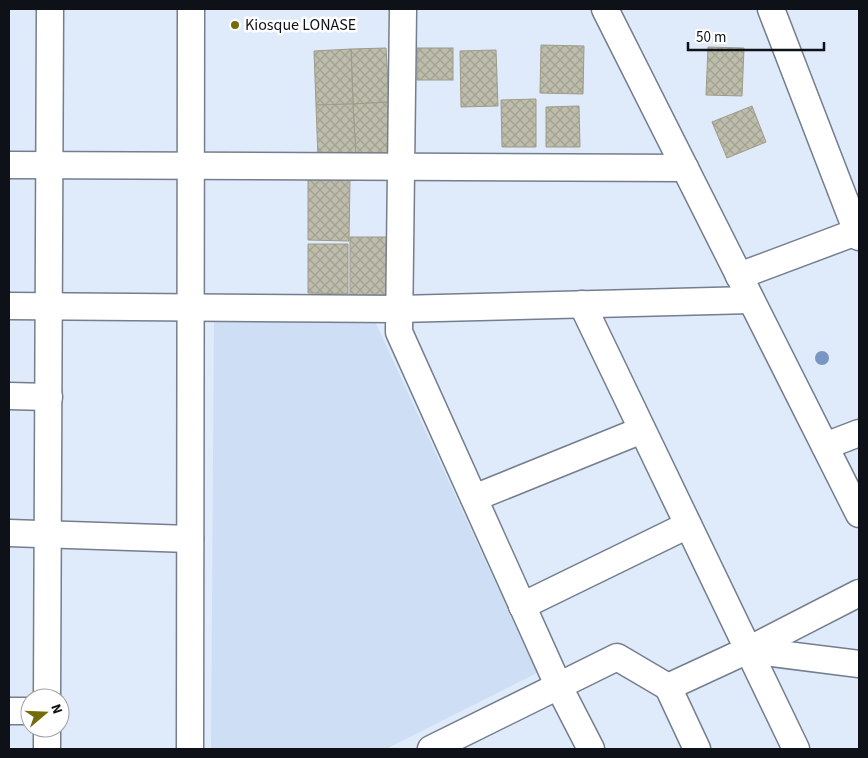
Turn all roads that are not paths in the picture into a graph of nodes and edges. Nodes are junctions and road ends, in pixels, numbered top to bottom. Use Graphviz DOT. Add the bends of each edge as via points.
graph roads {
  1 [pos="50,9"];
  2 [pos="191,9"];
  3 [pos="403,9"];
  4 [pos="605,9"];
  5 [pos="771,9"];
  6 [pos="9,165"];
  7 [pos="50,166"];
  8 [pos="191,166"];
  9 [pos="400,167"];
  10 [pos="685,168"];
  11 [pos="859,233"];
  12 [pos="739,276"];
  13 [pos="751,300"];
  14 [pos="582,304"];
  15 [pos="9,306"];
  16 [pos="49,307"];
  17 [pos="191,307"];
  18 [pos="398,309"];
  19 [pos="9,396"];
  20 [pos="49,396"];
  21 [pos="642,430"];
  22 [pos="859,433"];
  23 [pos="825,446"];
  24 [pos="474,498"];
  25 [pos="859,514"];
  26 [pos="688,525"];
  27 [pos="9,533"];
  28 [pos="48,533"];
  29 [pos="190,539"];
  30 [pos="859,593"];
  31 [pos="522,606"];
  32 [pos="748,650"];
  33 [pos="859,664"];
  34 [pos="558,685"];
  35 [pos="668,687"];
  36 [pos="47,688"];
  37 [pos="190,749"];
  38 [pos="430,749"];
  39 [pos="591,749"];
  40 [pos="697,749"];
  41 [pos="796,749"];
  1 -- 7 [label="street"];
  2 -- 8 [label="street"];
  3 -- 9 [label="street"];
  4 -- 10 [label="street"];
  5 -- 11 [label="street"];
  6 -- 7 [label="street"];
  7 -- 8 [label="street"];
  7 -- 16 [label="street"];
  8 -- 9 [label="street"];
  8 -- 17 [label="street"];
  9 -- 10 [label="street"];
  9 -- 18 [label="street"];
  10 -- 12 [label="street"];
  11 -- 12 [label="street"];
  12 -- 13 [label="street"];
  13 -- 14 [label="street"];
  13 -- 23 [label="street"];
  14 -- 18 [label="street"];
  14 -- 21 [label="street"];
  15 -- 16 [label="street"];
  16 -- 17 [label="street"];
  16 -- 20 [label="street"];
  17 -- 18 [label="street"];
  17 -- 29 [label="street"];
  18 -- 24 [label="street" via="398,332"];
  19 -- 20 [label="street"];
  20 -- 28 [label="street"];
  21 -- 24 [label="street"];
  21 -- 26 [label="street"];
  22 -- 23 [label="street"];
  23 -- 25 [label="street"];
  24 -- 31 [label="street"];
  26 -- 31 [label="street"];
  26 -- 32 [label="street"];
  27 -- 28 [label="street"];
  28 -- 29 [label="street"];
  28 -- 36 [label="street"];
  29 -- 37 [label="street"];
  30 -- 32 [label="street"];
  31 -- 34 [label="street"];
  32 -- 33 [label="street"];
  32 -- 35 [label="street"];
  32 -- 41 [label="street"];
  34 -- 35 [label="street" via="618,657"];
  34 -- 38 [label="street"];
  34 -- 39 [label="street"];
  35 -- 40 [label="street"];
}
